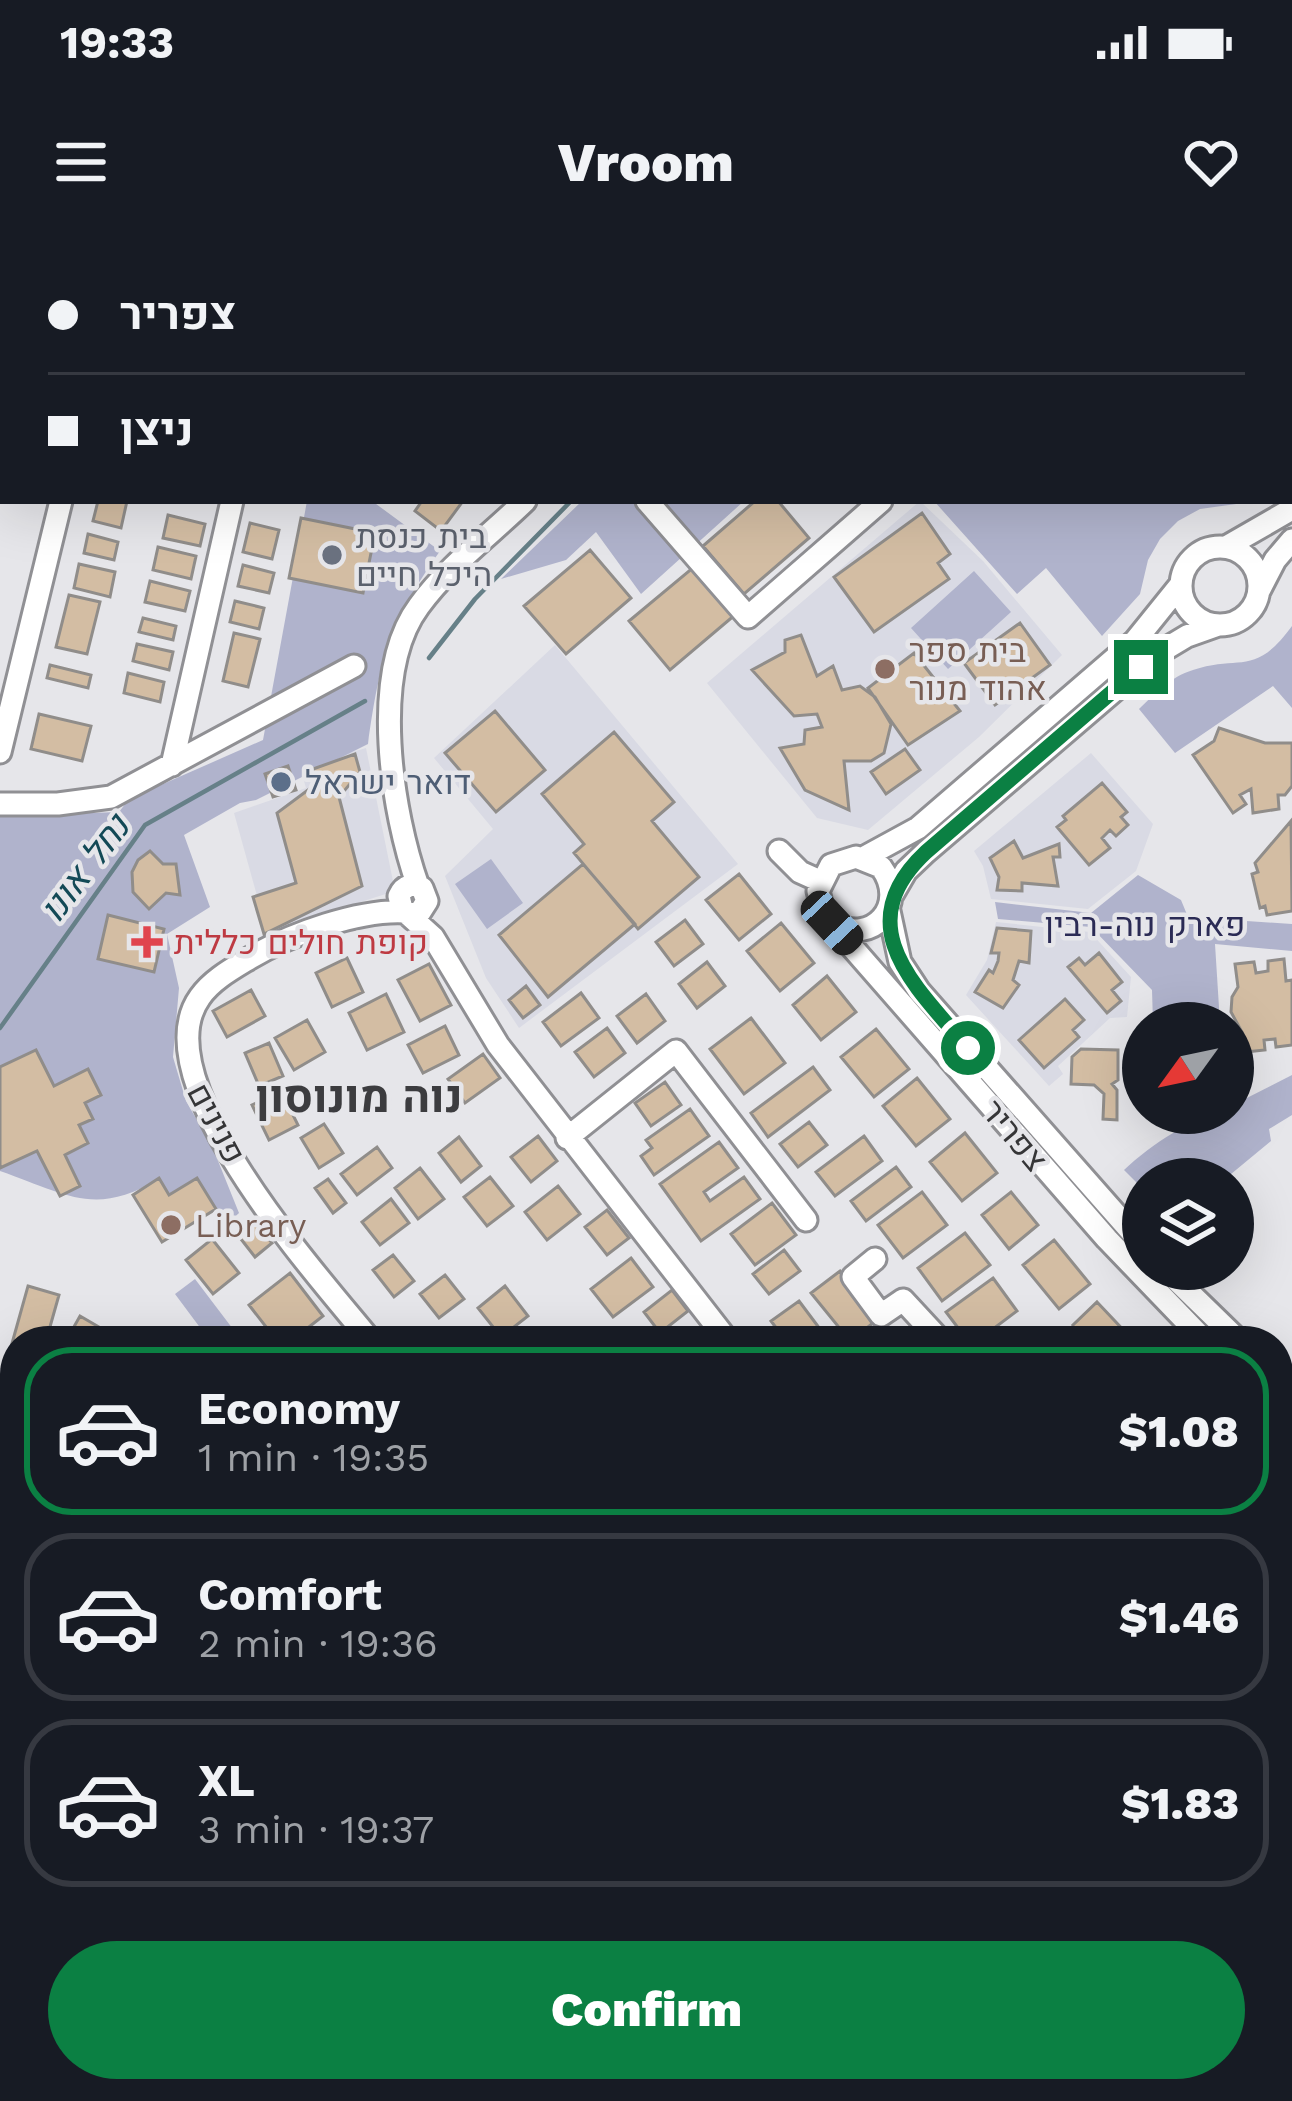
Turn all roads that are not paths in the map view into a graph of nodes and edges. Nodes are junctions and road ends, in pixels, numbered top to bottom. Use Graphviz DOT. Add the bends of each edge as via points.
graph roads {
  1 [pos="60,504"];
  2 [pos="231,504"];
  3 [pos="517,504"];
  4 [pos="650,504"];
  5 [pos="878,504"];
  6 [pos="1292,509"];
  7 [pos="1292,540"];
  8 [pos="1226,547"];
  9 [pos="1181,584"];
  10 [pos="1259,592"];
  11 [pos="1218,625"];
  12 [pos="354,666"];
  13 [pos="0,752"];
  14 [pos="172,765"];
  15 [pos="0,804"];
  16 [pos="779,850"];
  17 [pos="863,858"];
  18 [pos="820,881"];
  19 [pos="410,901"];
  20 [pos="891,903"];
  21 [pos="832,923"];
  22 [pos="567,1138"];
  23 [pos="806,1220"];
  24 [pos="1122,1221"];
  25 [pos="875,1258"];
  26 [pos="1187,1290"];
  27 [pos="359,1326"];
  28 [pos="716,1326"];
  29 [pos="927,1326"];
  30 [pos="1190,1326"];
  31 [pos="1224,1326"];
  1 -- 13 [label="street"];
  2 -- 14 [label="street"];
  3 -- 19 [label="street" via="416,609 398,647 389,730"];
  4 -- 5 [label="street" via="748,617"];
  6 -- 8 [label="street"];
  7 -- 10 [label="street"];
  8 -- 9 [label="street" via="1192,558"];
  8 -- 10 [label="street" via="1250,561"];
  9 -- 11 [label="street" via="1190,611"];
  9 -- 17 [label="street" via="1135,641 918,828"];
  10 -- 11 [label="street" via="1248,614"];
  11 -- 20 [label="street" via="1157,654 926,852"];
  12 -- 14 [label="street"];
  14 -- 15 [label="street" via="111,796"];
  16 -- 18 [label="street"];
  17 -- 18 [label="street" via="836,862"];
  17 -- 20 [label="street" via="885,872"];
  18 -- 21 [label="street" via="820,907"];
  19 -- 22 [label="street" via="498,1045"];
  19 -- 27 [label="street, פנינים" via="271,946 221,976 199,998 187,1043 190,1075 230,1154"];
  20 -- 21 [label="street" via="866,930"];
  20 -- 24 [label="street, צפריר" via="900,962 919,992"];
  21 -- 30 [label="street, צפריר"];
  22 -- 23 [label="street" via="676,1052"];
  22 -- 28 [label="street"];
  25 -- 29 [label="street" via="854,1277 881,1315 903,1300"];
  26 -- 31 [label="street"];
}
